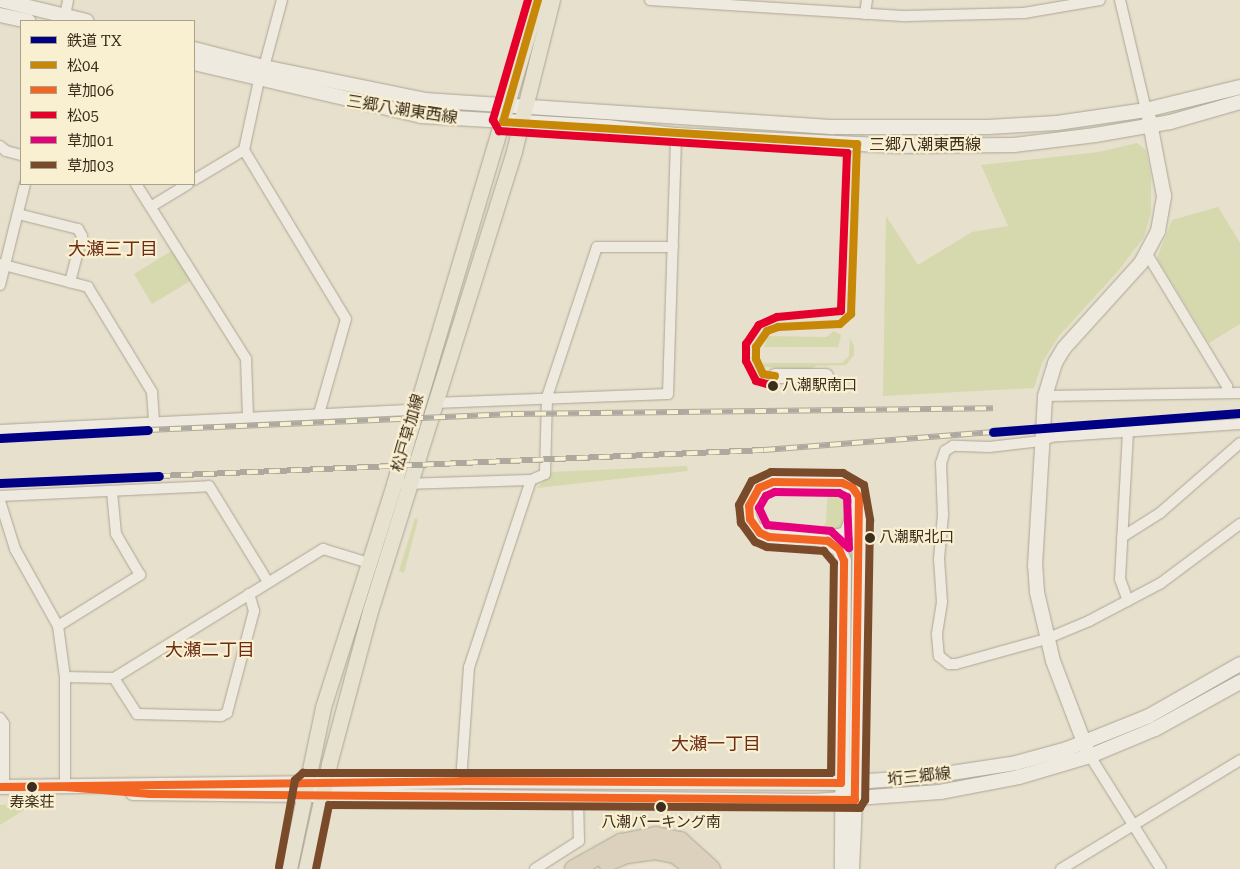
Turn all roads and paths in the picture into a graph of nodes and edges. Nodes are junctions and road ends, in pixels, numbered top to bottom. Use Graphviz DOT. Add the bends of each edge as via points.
graph roads {
  1 [pos="0,0"];
  2 [pos="68,0"];
  3 [pos="282,0"];
  4 [pos="538,0"];
  5 [pos="552,0"];
  6 [pos="650,0"];
  7 [pos="866,0"];
  8 [pos="1100,0"];
  9 [pos="1120,0"];
  10 [pos="865,14"];
  11 [pos="0,15"];
  12 [pos="64,19"];
  13 [pos="23,20"];
  14 [pos="195,49"];
  15 [pos="195,63"];
  16 [pos="262,74"];
  17 [pos="1240,87"];
  18 [pos="1240,102"];
  19 [pos="509,106"];
  20 [pos="527,107"];
  21 [pos="1146,110"];
  22 [pos="503,122"];
  23 [pos="522,123"];
  24 [pos="1151,126"];
  25 [pos="858,127"];
  26 [pos="872,127"];
  27 [pos="676,135"];
  28 [pos="857,144"];
  29 [pos="872,145"];
  30 [pos="0,146"];
  31 [pos="244,150"];
  32 [pos="20,155"];
  33 [pos="195,179"];
  34 [pos="25,185"];
  35 [pos="137,185"];
  36 [pos="186,185"];
  37 [pos="152,206"];
  38 [pos="18,214"];
  39 [pos="674,248"];
  40 [pos="1147,254"];
  41 [pos="2,265"];
  42 [pos="70,282"];
  43 [pos="0,285"];
  44 [pos="775,376"];
  45 [pos="826,376"];
  46 [pos="1228,393"];
  47 [pos="1240,393"];
  48 [pos="1045,396"];
  49 [pos="547,397"];
  50 [pos="434,404"];
  51 [pos="414,410"];
  52 [pos="319,414"];
  53 [pos="248,417"];
  54 [pos="154,421"];
  55 [pos="1240,424"];
  56 [pos="0,430"];
  57 [pos="1128,432"];
  58 [pos="1041,442"];
  59 [pos="1240,443"];
  60 [pos="532,480"];
  61 [pos="402,484"];
  62 [pos="112,492"];
  63 [pos="0,496"];
  64 [pos="0,501"];
  65 [pos="860,504"];
  66 [pos="1240,524"];
  67 [pos="1122,537"];
  68 [pos="815,538"];
  69 [pos="368,563"];
  70 [pos="268,582"];
  71 [pos="249,594"];
  72 [pos="1128,602"];
  73 [pos="58,626"];
  74 [pos="1046,639"];
  75 [pos="1240,664"];
  76 [pos="65,677"];
  77 [pos="114,678"];
  78 [pos="1240,682"];
  79 [pos="0,718"];
  80 [pos="1084,743"];
  81 [pos="1090,756"];
  82 [pos="1240,760"];
  83 [pos="461,781"];
  84 [pos="856,782"];
  85 [pos="841,783"];
  86 [pos="2,787"];
  87 [pos="65,787"];
  88 [pos="304,789"];
  89 [pos="323,789"];
  90 [pos="578,797"];
  91 [pos="841,800"];
  92 [pos="855,800"];
  93 [pos="1132,826"];
  94 [pos="289,869"];
  95 [pos="306,869"];
  96 [pos="535,869"];
  97 [pos="574,869"];
  98 [pos="595,869"];
  99 [pos="694,869"];
  100 [pos="711,869"];
  101 [pos="842,869"];
  102 [pos="852,869"];
  103 [pos="1061,869"];
  104 [pos="1161,869"];
  1 -- 12 [label="street"];
  2 -- 12 [label="street"];
  3 -- 16 [label="street"];
  4 -- 19 [label="main road, 松戸草加線"];
  5 -- 20 [label="main road, 松戸草加線"];
  6 -- 10 [label="street"];
  7 -- 10 [label="street"];
  8 -- 10 [label="street" via="1024,13"];
  9 -- 21 [label="street"];
  11 -- 13 [label="street"];
  14 -- 16 [label="street, 三郷八潮東西線"];
  15 -- 16 [label="street, 三郷八潮東西線"];
  16 -- 19 [label="street, 三郷八潮東西線" via="425,100"];
  16 -- 22 [label="street, 三郷八潮東西線" via="421,116"];
  16 -- 31 [label="street"];
  17 -- 21 [label="street, 三郷八潮東西線"];
  18 -- 24 [label="street, 三郷八潮東西線"];
  19 -- 20 [label="street, 三郷八潮東西線"];
  19 -- 22 [label="main road, 松戸草加線"];
  20 -- 23 [label="main road, 松戸草加線"];
  20 -- 25 [label="street, 三郷八潮東西線"];
  21 -- 24 [label="street"];
  21 -- 26 [label="street, 三郷八潮東西線" via="1017,126"];
  22 -- 23 [label="street, 三郷八潮東西線"];
  22 -- 51 [label="main road, 松戸草加線"];
  23 -- 27 [label="street, 三郷八潮東西線" via="607,127"];
  23 -- 50 [label="main road, 松戸草加線"];
  24 -- 29 [label="street, 三郷八潮東西線" via="1014,145"];
  24 -- 40 [label="street" via="1164,196 1158,231"];
  25 -- 26 [label="street, 三郷八潮東西線"];
  25 -- 28 [label="street"];
  26 -- 29 [label="street"];
  27 -- 28 [label="street, 三郷八潮東西線"];
  27 -- 39 [label="street"];
  28 -- 29 [label="street, 三郷八潮東西線"];
  30 -- 32 [label="street"];
  31 -- 33 [label="street"];
  31 -- 52 [label="street" via="346,319"];
  34 -- 38 [label="street"];
  35 -- 37 [label="street"];
  36 -- 37 [label="street"];
  37 -- 53 [label="street" via="246,359"];
  38 -- 41 [label="street"];
  38 -- 42 [label="street" via="78,229 82,236"];
  39 -- 49 [label="street" via="597,247"];
  39 -- 49 [label="street" via="668,394"];
  40 -- 46 [label="street" via="1227,386"];
  40 -- 48 [label="street" via="1064,348 1055,363"];
  41 -- 42 [label="street"];
  41 -- 43 [label="street"];
  42 -- 54 [label="street" via="88,287 152,392"];
  44 -- 45 [label="street"];
  46 -- 47 [label="street"];
  46 -- 48 [label="street"];
  48 -- 58 [label="street"];
  49 -- 50 [label="street"];
  49 -- 60 [label="street" via="545,474"];
  50 -- 61 [label="main road, 松戸草加線"];
  51 -- 52 [label="street"];
  51 -- 61 [label="main road, 松戸草加線"];
  52 -- 53 [label="street"];
  53 -- 54 [label="street"];
  54 -- 56 [label="street"];
  55 -- 57 [label="street"];
  57 -- 58 [label="street" via="1050,437"];
  57 -- 67 [label="street"];
  58 -- 74 [label="street" via="1035,566"];
  58 -- 74 [label="street" via="988,447 954,446 942,456 943,515 939,559 942,602 937,650 943,661 956,664"];
  59 -- 67 [label="street" via="1160,513"];
  60 -- 61 [label="street"];
  60 -- 83 [label="street" via="469,667"];
  61 -- 69 [label="main road, 松戸草加線"];
  61 -- 89 [label="main road, 松戸草加線"];
  62 -- 63 [label="street"];
  62 -- 70 [label="street" via="209,486"];
  62 -- 73 [label="street" via="116,534 140,575"];
  64 -- 73 [label="street" via="15,549"];
  65 -- 68 [label="street" via="846,534"];
  65 -- 68 [label="street" via="856,491 842,483 773,482 754,493 748,513 760,533 769,537"];
  65 -- 84 [label="street"];
  66 -- 72 [label="street" via="1198,558"];
  67 -- 72 [label="street" via="1120,579"];
  68 -- 85 [label="street" via="833,545 844,561"];
  69 -- 70 [label="street" via="323,550"];
  69 -- 88 [label="main road, 松戸草加線" via="323,707"];
  70 -- 71 [label="street"];
  71 -- 77 [label="street"];
  71 -- 77 [label="street" via="254,611 227,713 221,716 137,714"];
  72 -- 74 [label="street"];
  73 -- 76 [label="street"];
  74 -- 80 [label="street"];
  75 -- 80 [label="street, 垳三郷線" via="1149,716"];
  76 -- 77 [label="street"];
  76 -- 87 [label="street"];
  78 -- 81 [label="street, 垳三郷線" via="1155,730"];
  79 -- 86 [label="street" via="4,724"];
  80 -- 81 [label="street"];
  80 -- 84 [label="street, 垳三郷線" via="1041,757 974,771"];
  81 -- 92 [label="street, 垳三郷線" via="980,786"];
  81 -- 93 [label="street"];
  82 -- 93 [label="street"];
  83 -- 85 [label="street, 垳三郷線"];
  83 -- 89 [label="street, 垳三郷線"];
  84 -- 85 [label="street, 垳三郷線"];
  84 -- 92 [label="street"];
  85 -- 91 [label="street"];
  86 -- 87 [label="street, 垳三郷線"];
  87 -- 88 [label="street, 垳三郷線"];
  88 -- 89 [label="street, 垳三郷線"];
  88 -- 94 [label="main road, 松戸草加線"];
  89 -- 90 [label="street, 垳三郷線"];
  89 -- 95 [label="main road, 松戸草加線"];
  90 -- 91 [label="street, 垳三郷線"];
  90 -- 96 [label="street" via="579,842"];
  91 -- 92 [label="street, 垳三郷線"];
  91 -- 101 [label="street"];
  92 -- 102 [label="street"];
  93 -- 103 [label="street"];
  93 -- 104 [label="street"];
  97 -- 100 [label="highway" via="621,843 656,836 680,841"];
  98 -- 99 [label="highway" via="627,854 654,850 675,854"];
}
